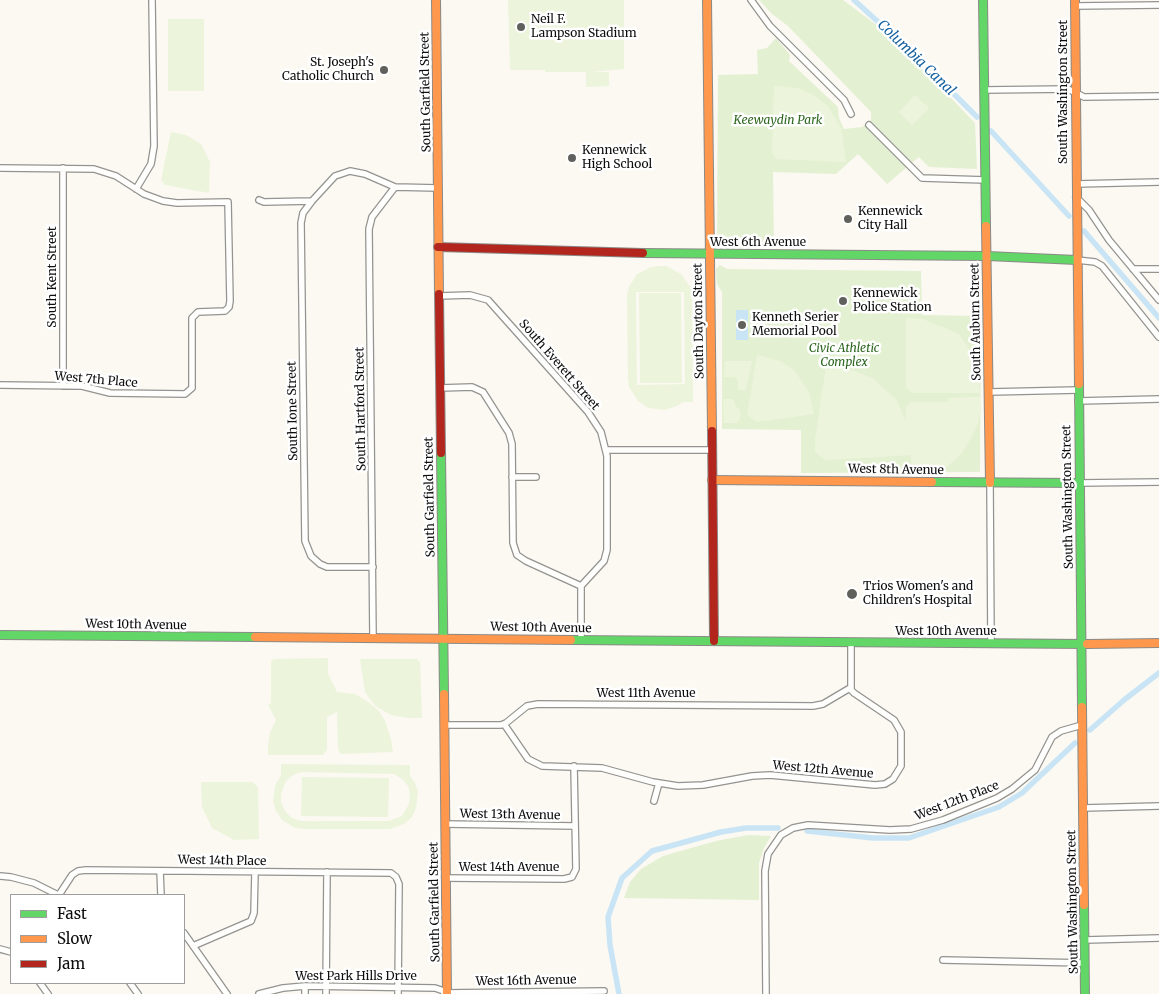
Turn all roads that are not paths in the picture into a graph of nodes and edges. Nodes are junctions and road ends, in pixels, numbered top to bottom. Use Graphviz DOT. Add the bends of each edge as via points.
graph roads {
  1 [pos="152,0"];
  2 [pos="436,0"];
  3 [pos="707,0"];
  4 [pos="750,0"];
  5 [pos="983,0"];
  6 [pos="1075,3"];
  7 [pos="1159,4"];
  8 [pos="984,90"];
  9 [pos="1075,93"];
  10 [pos="1159,96"];
  11 [pos="851,114"];
  12 [pos="869,125"];
  13 [pos="0,168"];
  14 [pos="63,168"];
  15 [pos="986,180"];
  16 [pos="1159,182"];
  17 [pos="1076,184"];
  18 [pos="395,187"];
  19 [pos="438,188"];
  20 [pos="136,189"];
  21 [pos="1076,197"];
  22 [pos="259,200"];
  23 [pos="312,201"];
  24 [pos="438,247"];
  25 [pos="709,254"];
  26 [pos="987,256"];
  27 [pos="1077,260"];
  28 [pos="1133,269"];
  29 [pos="1159,269"];
  30 [pos="438,296"];
  31 [pos="1159,300"];
  32 [pos="1159,337"];
  33 [pos="0,386"];
  34 [pos="63,386"];
  35 [pos="440,388"];
  36 [pos="1078,390"];
  37 [pos="989,392"];
  38 [pos="1159,399"];
  39 [pos="1078,401"];
  40 [pos="606,450"];
  41 [pos="712,450"];
  42 [pos="512,477"];
  43 [pos="536,477"];
  44 [pos="712,480"];
  45 [pos="990,482"];
  46 [pos="1159,482"];
  47 [pos="1079,484"];
  48 [pos="373,567"];
  49 [pos="581,586"];
  50 [pos="0,635"];
  51 [pos="373,638"];
  52 [pos="443,639"];
  53 [pos="581,640"];
  54 [pos="714,641"];
  55 [pos="851,642"];
  56 [pos="1159,643"];
  57 [pos="991,644"];
  58 [pos="1081,644"];
  59 [pos="850,688"];
  60 [pos="504,724"];
  61 [pos="444,725"];
  62 [pos="1082,725"];
  63 [pos="574,766"];
  64 [pos="659,783"];
  65 [pos="654,801"];
  66 [pos="1159,806"];
  67 [pos="1083,808"];
  68 [pos="445,824"];
  69 [pos="575,826"];
  70 [pos="160,871"];
  71 [pos="255,872"];
  72 [pos="327,872"];
  73 [pos="0,876"];
  74 [pos="446,878"];
  75 [pos="56,894"];
  76 [pos="59,894"];
  77 [pos="161,894"];
  78 [pos="185,934"];
  79 [pos="1159,938"];
  80 [pos="1085,940"];
  81 [pos="193,946"];
  82 [pos="943,960"];
  83 [pos="1085,963"];
  84 [pos="305,986"];
  85 [pos="326,986"];
  86 [pos="604,990"];
  87 [pos="398,991"];
  88 [pos="580,992"];
  89 [pos="445,993"];
  90 [pos="517,993"];
  91 [pos="227,994"];
  92 [pos="259,994"];
  93 [pos="305,994"];
  94 [pos="326,994"];
  95 [pos="766,994"];
  96 [pos="1085,994"];
  1 -- 20 [label="street" via="154,146 151,164"];
  2 -- 19 [label="street, South Garfield Street"];
  3 -- 25 [label="street, South Dayton Street"];
  4 -- 11 [label="street" via="770,26 844,100"];
  5 -- 8 [label="street, South Auburn Street"];
  6 -- 7 [label="street"];
  6 -- 9 [label="street, South Washington Street"];
  8 -- 9 [label="street" via="1068,89"];
  8 -- 15 [label="street, South Auburn Street"];
  9 -- 10 [label="street" via="1084,97"];
  9 -- 17 [label="street, South Washington Street"];
  12 -- 15 [label="street" via="922,178"];
  13 -- 14 [label="street"];
  14 -- 20 [label="street" via="102,170"];
  14 -- 34 [label="street, South Kent Street"];
  15 -- 26 [label="street, South Auburn Street"];
  16 -- 17 [label="street"];
  17 -- 21 [label="street, South Washington Street"];
  18 -- 19 [label="street"];
  18 -- 23 [label="street, South Ione Street" via="360,172 344,172 332,179"];
  18 -- 48 [label="street, South Hartford Street" via="372,217 370,225"];
  19 -- 24 [label="street, South Garfield Street"];
  20 -- 34 [label="street, West 7th Place" via="170,203 228,202 230,305 225,311 194,314 192,382 189,391 183,394 110,393 82,386"];
  21 -- 27 [label="street, South Washington Street"];
  21 -- 28 [label="street"];
  22 -- 23 [label="street"];
  23 -- 48 [label="street, South Ione Street" via="303,213 301,223 305,541 311,556 326,567"];
  24 -- 25 [label="street, West 6th Avenue"];
  24 -- 30 [label="street, South Garfield Street"];
  25 -- 26 [label="street, West 6th Avenue"];
  25 -- 41 [label="street, South Dayton Street"];
  26 -- 27 [label="street, West 6th Avenue"];
  26 -- 37 [label="street, South Auburn Street"];
  27 -- 32 [label="street" via="1102,266"];
  27 -- 36 [label="street, South Washington Street"];
  28 -- 29 [label="street"];
  28 -- 31 [label="street"];
  30 -- 35 [label="street, South Garfield Street"];
  30 -- 40 [label="street, South Everett Street" via="477,296 488,300 588,412 601,432"];
  33 -- 34 [label="street, West 7th Place"];
  35 -- 42 [label="street" via="475,388 483,392 511,439"];
  35 -- 52 [label="street, South Garfield Street"];
  36 -- 37 [label="street"];
  36 -- 39 [label="street, South Washington Street"];
  37 -- 45 [label="street, South Auburn Street"];
  38 -- 39 [label="street"];
  39 -- 47 [label="street, South Washington Street"];
  40 -- 41 [label="street"];
  40 -- 49 [label="street, South Everett Street" via="607,550 604,561"];
  41 -- 44 [label="street, South Dayton Street"];
  42 -- 43 [label="street"];
  42 -- 49 [label="street" via="513,543 517,555"];
  44 -- 45 [label="street, West 8th Avenue"];
  44 -- 54 [label="street, South Dayton Street"];
  45 -- 47 [label="street, West 8th Avenue"];
  45 -- 57 [label="street, South Auburn Street"];
  46 -- 47 [label="street"];
  47 -- 58 [label="street, South Washington Street"];
  48 -- 51 [label="street, South Hartford Street"];
  49 -- 53 [label="street"];
  50 -- 51 [label="street, West 10th Avenue"];
  51 -- 52 [label="street, West 10th Avenue"];
  52 -- 53 [label="street, West 10th Avenue"];
  52 -- 61 [label="street, South Garfield Street"];
  53 -- 54 [label="street, West 10th Avenue"];
  54 -- 55 [label="street, West 10th Avenue"];
  55 -- 57 [label="street, West 10th Avenue"];
  55 -- 59 [label="street"];
  56 -- 58 [label="street, West 10th Avenue"];
  57 -- 58 [label="street, West 10th Avenue"];
  58 -- 62 [label="street, South Washington Street"];
  59 -- 60 [label="street, West 11th Avenue" via="823,704 813,706 534,704 523,708"];
  59 -- 64 [label="street, West 12th Avenue" via="899,727 902,736 900,771 885,784 779,775 695,786"];
  60 -- 61 [label="street"];
  60 -- 63 [label="street, West 12th Avenue" via="530,761 542,766"];
  61 -- 68 [label="street, South Garfield Street"];
  62 -- 67 [label="street, South Washington Street"];
  62 -- 95 [label="street, West 12th Place" via="1052,737 1035,770 1012,789 943,820 911,829 890,830 808,825 781,835 768,854 765,871"];
  63 -- 64 [label="street, West 12th Avenue" via="602,768"];
  63 -- 69 [label="street"];
  64 -- 65 [label="street"];
  66 -- 67 [label="street"];
  67 -- 80 [label="street, South Washington Street"];
  68 -- 69 [label="street, West 13th Avenue"];
  68 -- 74 [label="street, South Garfield Street"];
  69 -- 74 [label="street, West 14th Avenue" via="576,870 572,876 564,879"];
  70 -- 71 [label="street, West 14th Place"];
  70 -- 76 [label="street, West 14th Place" via="82,870 72,875"];
  70 -- 77 [label="street"];
  71 -- 72 [label="street, West 14th Place"];
  71 -- 81 [label="street" via="251,921"];
  72 -- 85 [label="street"];
  72 -- 87 [label="street, West 14th Place" via="388,873 396,877 399,884"];
  73 -- 75 [label="street" via="34,883"];
  74 -- 89 [label="street, South Garfield Street"];
  78 -- 81 [label="street"];
  79 -- 80 [label="street"];
  80 -- 83 [label="street, South Washington Street"];
  81 -- 91 [label="street"];
  82 -- 83 [label="street"];
  83 -- 96 [label="street, South Washington Street"];
  84 -- 85 [label="street, West Park Hills Drive"];
  84 -- 92 [label="street, West Park Hills Drive"];
  84 -- 93 [label="street"];
  85 -- 87 [label="street, West Park Hills Drive"];
  85 -- 94 [label="street"];
  86 -- 88 [label="street, West 16th Avenue"];
  87 -- 89 [label="street, West Park Hills Drive" via="435,988"];
  88 -- 90 [label="street, West 16th Avenue"];
  89 -- 90 [label="street, West 16th Avenue"];
}
